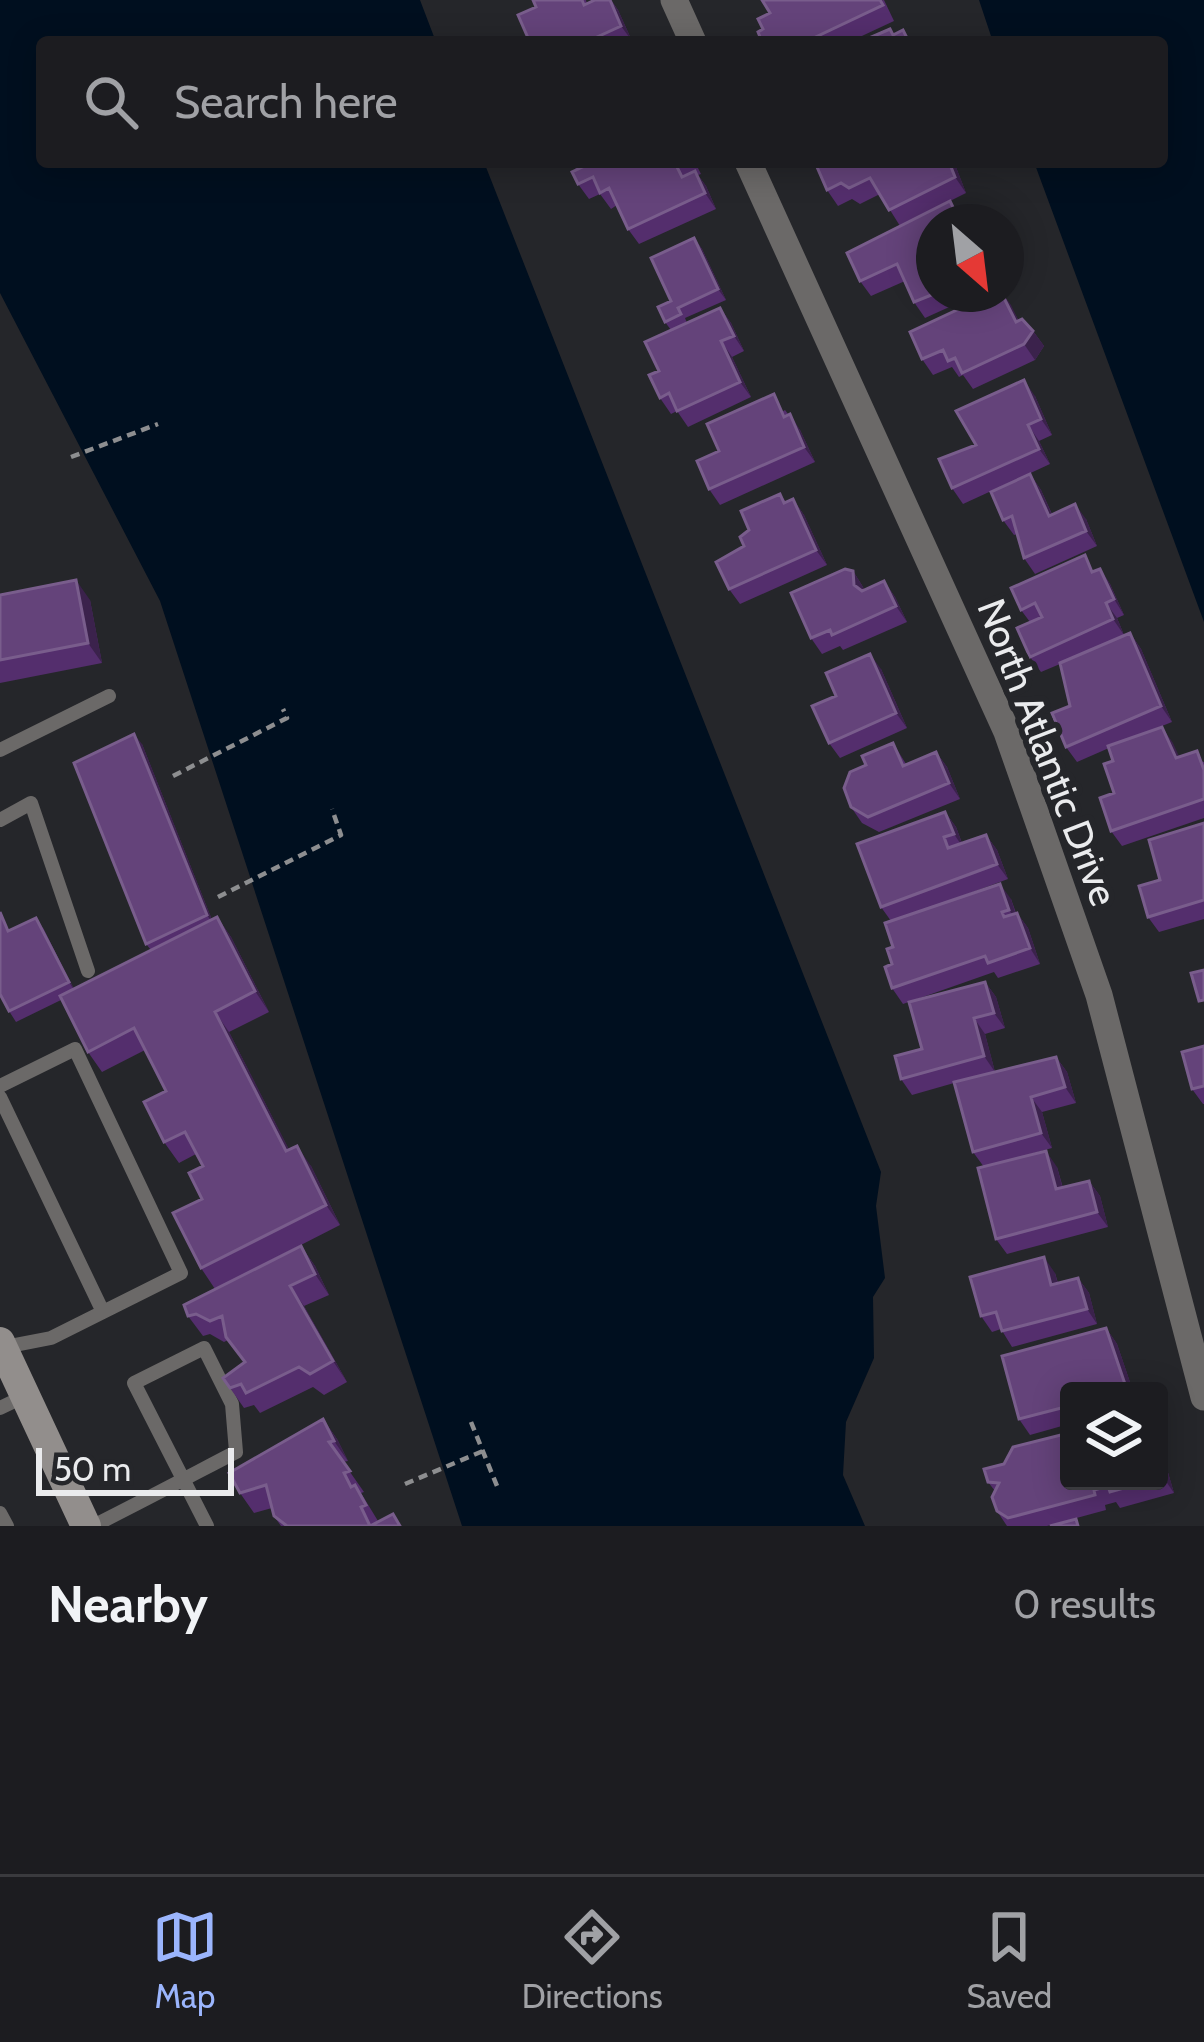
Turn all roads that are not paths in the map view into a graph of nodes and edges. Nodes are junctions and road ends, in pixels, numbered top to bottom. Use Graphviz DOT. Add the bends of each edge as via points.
graph roads {
  1 [pos="674,0"];
  2 [pos="690,36"];
  3 [pos="751,168"];
  4 [pos="109,696"];
  5 [pos="0,750"];
  6 [pos="0,820"];
  7 [pos="88,971"];
  8 [pos="0,1085"];
  9 [pos="0,1097"];
  10 [pos="104,1312"];
  11 [pos="1,1345"];
  12 [pos="1204,1397"];
  13 [pos="13,1402"];
  14 [pos="183,1479"];
  15 [pos="0,1513"];
  16 [pos="7,1526"];
  17 [pos="89,1526"];
  18 [pos="207,1526"];
  1 -- 2 [label="street"];
  3 -- 12 [label="street, North Atlantic Drive" via="1006,732 1099,995"];
  4 -- 5 [label="lane"];
  6 -- 7 [label="lane" via="31,803"];
  8 -- 10 [label="lane" via="75,1049 181,1273"];
  9 -- 10 [label="lane"];
  10 -- 11 [label="lane" via="51,1338"];
  11 -- 13 [label="main road"];
  13 -- 17 [label="main road"];
  14 -- 14 [label="lane" via="236,1452 232,1404 204,1348 134,1383"];
  14 -- 17 [label="lane"];
  14 -- 18 [label="lane"];
  15 -- 16 [label="lane"];
}
